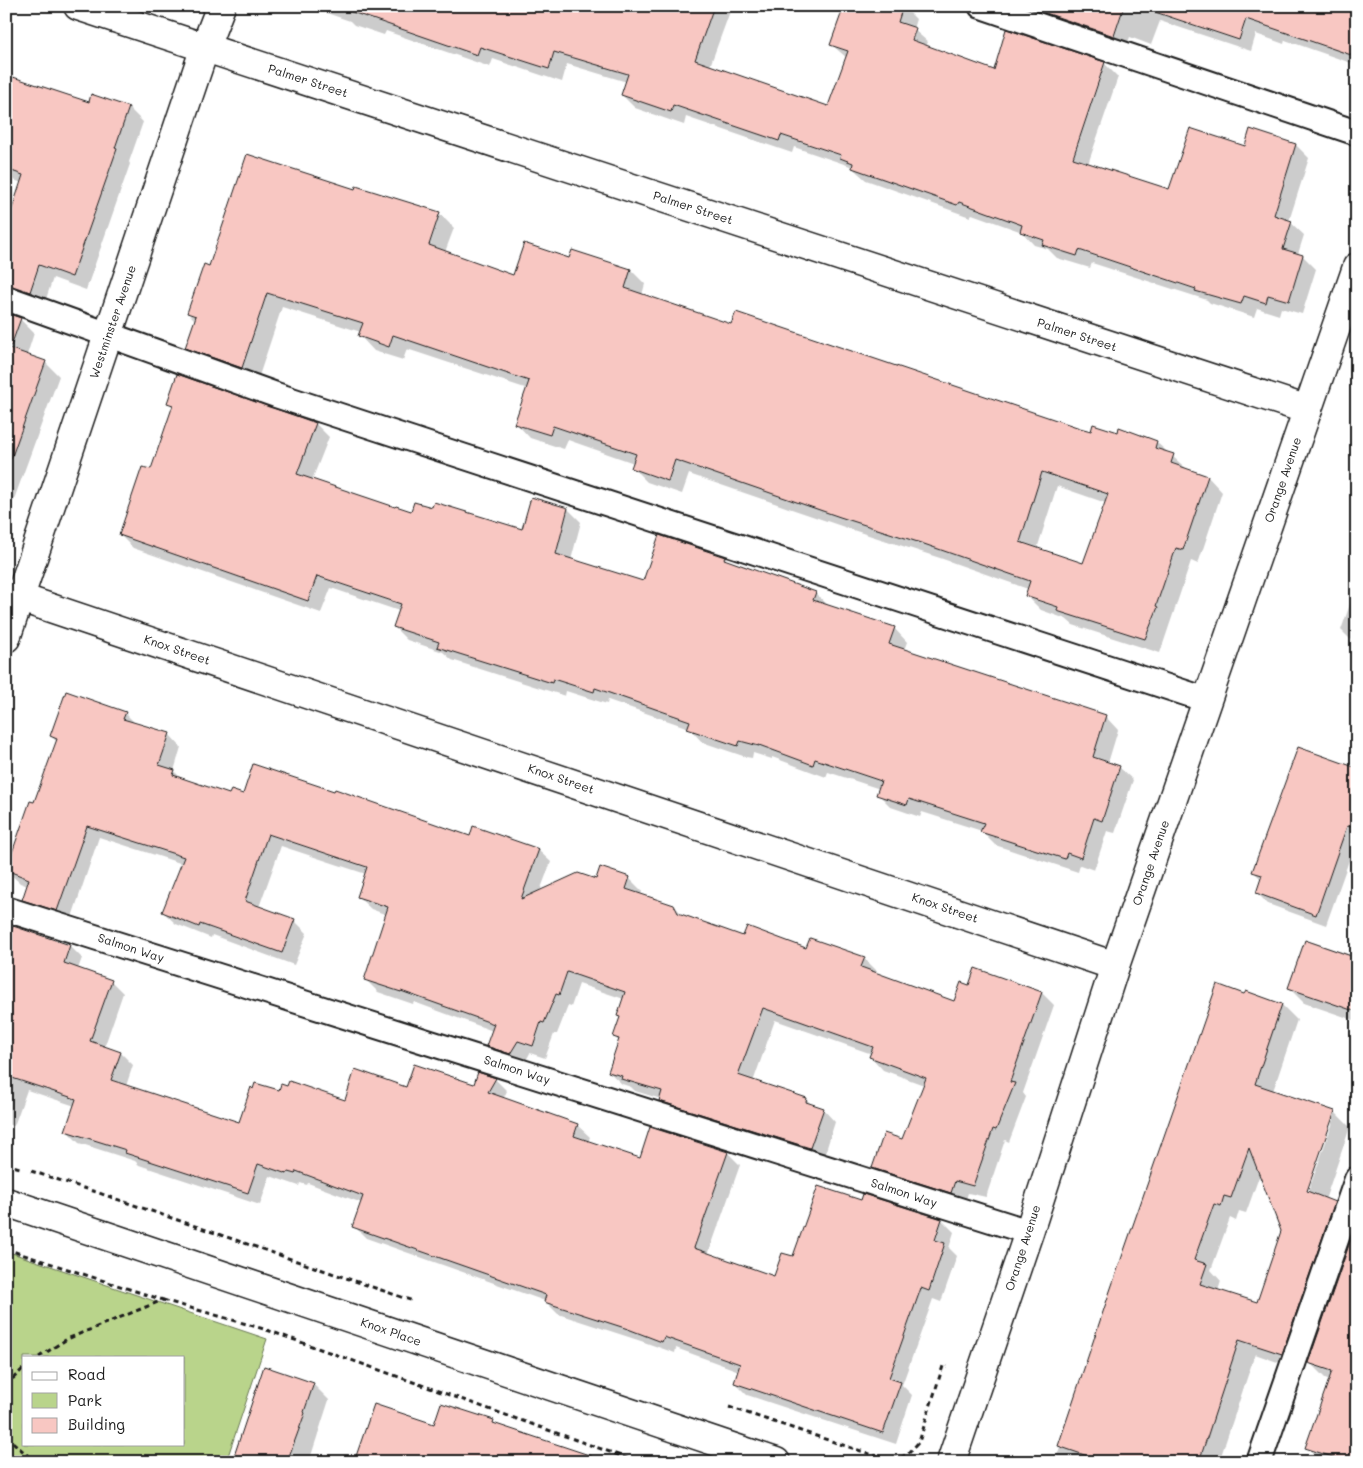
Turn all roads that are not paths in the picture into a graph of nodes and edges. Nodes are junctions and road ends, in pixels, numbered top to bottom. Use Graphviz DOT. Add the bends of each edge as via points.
graph roads {
  1 [pos="78,6"];
  2 [pos="222,6"];
  3 [pos="981,6"];
  4 [pos="205,47"];
  5 [pos="1357,133"];
  6 [pos="1357,267"];
  7 [pos="6,298"];
  8 [pos="109,334"];
  9 [pos="1308,410"];
  10 [pos="14,595"];
  11 [pos="6,638"];
  12 [pos="1207,700"];
  13 [pos="6,909"];
  14 [pos="1115,966"];
  15 [pos="1357,1179"];
  16 [pos="6,1202"];
  17 [pos="1029,1232"];
  18 [pos="776,1462"];
  19 [pos="951,1462"];
  20 [pos="1259,1462"];
  1 -- 4 [label="street, Palmer Street"];
  2 -- 4 [label="street, Westminster Avenue"];
  3 -- 5 [label="lane"];
  4 -- 8 [label="street, Westminster Avenue"];
  4 -- 9 [label="street, Palmer Street"];
  6 -- 9 [label="street, Orange Avenue"];
  7 -- 8 [label="lane"];
  8 -- 10 [label="street, Westminster Avenue"];
  8 -- 12 [label="lane" via="276,395"];
  9 -- 12 [label="street, Orange Avenue"];
  10 -- 11 [label="street, Westminster Avenue"];
  10 -- 14 [label="street, Knox Street"];
  12 -- 14 [label="street, Orange Avenue"];
  13 -- 17 [label="lane, Salmon Way"];
  14 -- 17 [label="street, Orange Avenue"];
  15 -- 20 [label="lane"];
  16 -- 18 [label="street, Knox Place"];
  17 -- 19 [label="street, Orange Avenue"];
}
